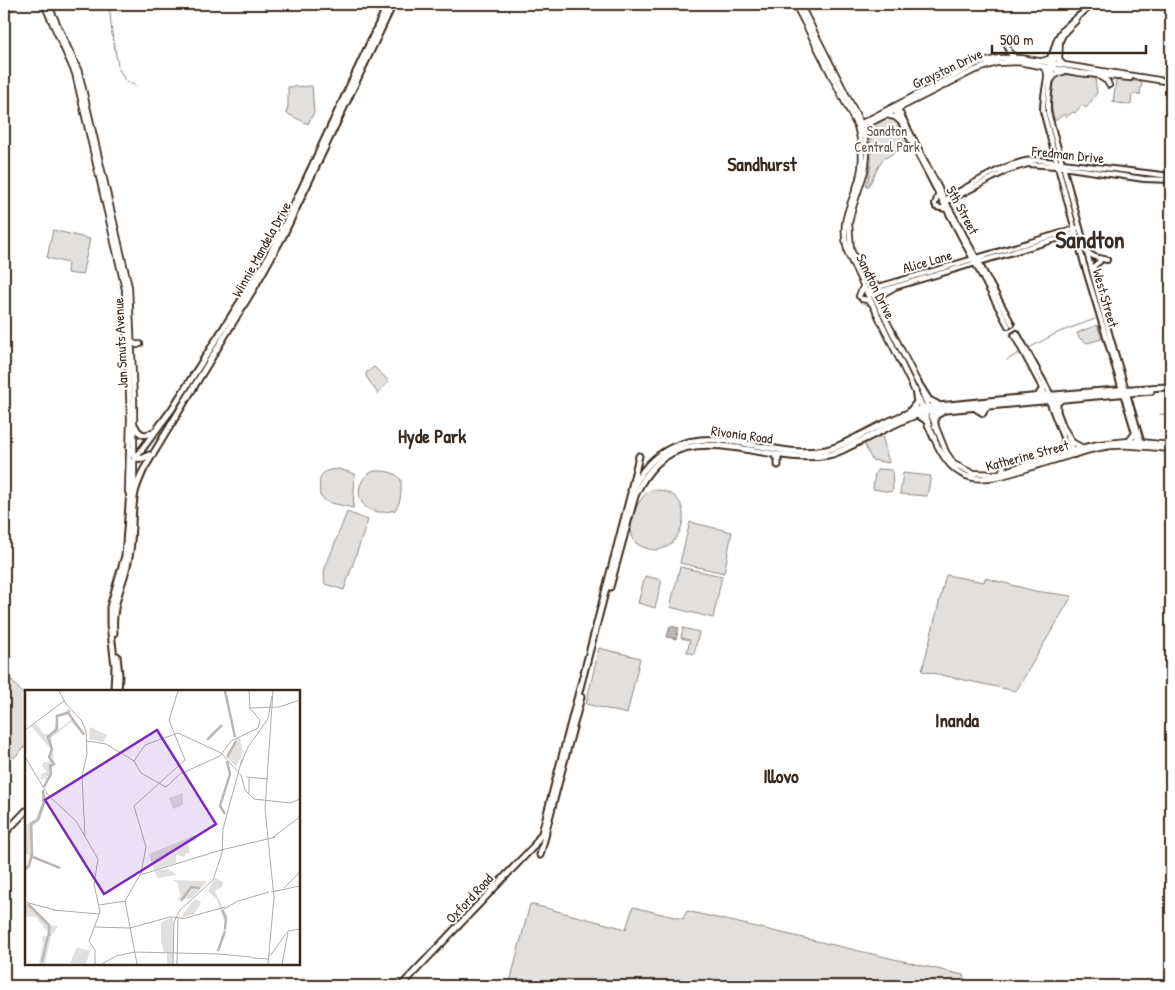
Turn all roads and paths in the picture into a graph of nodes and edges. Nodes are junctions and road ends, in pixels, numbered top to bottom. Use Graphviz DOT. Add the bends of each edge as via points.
graph roads {
  1 [pos="388,4"];
  2 [pos="393,4"];
  3 [pos="795,4"];
  4 [pos="800,4"];
  5 [pos="1095,4"];
  6 [pos="46,5"];
  7 [pos="1060,41"];
  8 [pos="1007,45"];
  9 [pos="1053,54"];
  10 [pos="1014,57"];
  11 [pos="1040,64"];
  12 [pos="1052,66"];
  13 [pos="1066,66"];
  14 [pos="1080,73"];
  15 [pos="1098,75"];
  16 [pos="1049,81"];
  17 [pos="1171,83"];
  18 [pos="1109,85"];
  19 [pos="850,102"];
  20 [pos="895,108"];
  21 [pos="886,115"];
  22 [pos="871,118"];
  23 [pos="878,119"];
  24 [pos="901,122"];
  25 [pos="859,127"];
  26 [pos="865,139"];
  27 [pos="1058,147"];
  28 [pos="1054,152"];
  29 [pos="1042,161"];
  30 [pos="1049,165"];
  31 [pos="1060,165"];
  32 [pos="1076,167"];
  33 [pos="1171,176"];
  34 [pos="1063,180"];
  35 [pos="1171,180"];
  36 [pos="1068,183"];
  37 [pos="938,195"];
  38 [pos="956,198"];
  39 [pos="944,202"];
  40 [pos="948,210"];
  41 [pos="280,217"];
  42 [pos="288,218"];
  43 [pos="1078,230"];
  44 [pos="1043,241"];
  45 [pos="1086,248"];
  46 [pos="968,251"];
  47 [pos="991,258"];
  48 [pos="1108,260"];
  49 [pos="976,261"];
  50 [pos="1100,262"];
  51 [pos="960,264"];
  52 [pos="859,267"];
  53 [pos="1093,275"];
  54 [pos="988,279"];
  55 [pos="861,281"];
  56 [pos="880,287"];
  57 [pos="893,288"];
  58 [pos="870,293"];
  59 [pos="879,310"];
  60 [pos="132,342"];
  61 [pos="140,344"];
  62 [pos="917,381"];
  63 [pos="1043,388"];
  64 [pos="1171,389"];
  65 [pos="915,390"];
  66 [pos="1124,391"];
  67 [pos="1084,392"];
  68 [pos="1038,396"];
  69 [pos="1105,396"];
  70 [pos="1050,398"];
  71 [pos="1066,399"];
  72 [pos="1003,400"];
  73 [pos="1014,404"];
  74 [pos="949,407"];
  75 [pos="927,409"];
  76 [pos="1057,411"];
  77 [pos="916,415"];
  78 [pos="898,417"];
  79 [pos="135,426"];
  80 [pos="935,426"];
  81 [pos="156,430"];
  82 [pos="1065,430"];
  83 [pos="1135,433"];
  84 [pos="934,438"];
  85 [pos="1129,441"];
  86 [pos="1140,443"];
  87 [pos="1171,447"];
  88 [pos="129,448"];
  89 [pos="1082,448"];
  90 [pos="770,453"];
  91 [pos="1071,453"];
  92 [pos="152,454"];
  93 [pos="639,456"];
  94 [pos="793,457"];
  95 [pos="135,458"];
  96 [pos="1017,467"];
  97 [pos="1001,472"];
  98 [pos="640,484"];
  99 [pos="631,493"];
  100 [pos="134,496"];
  101 [pos="627,508"];
  102 [pos="128,511"];
  103 [pos="131,528"];
  104 [pos="131,536"];
  105 [pos="137,540"];
  106 [pos="126,549"];
  107 [pos="116,690"];
  108 [pos="116,690"];
  109 [pos="25,812"];
  110 [pos="547,821"];
  111 [pos="546,833"];
  112 [pos="4,834"];
  113 [pos="540,855"];
  114 [pos="402,986"];
  1 -- 42 [label="main road, Winnie Mandela Drive"];
  2 -- 92 [label="main road, Winnie Mandela Drive" via="279,244"];
  3 -- 25 [label="main road, Sandton Drive"];
  4 -- 19 [label="main road, Sandton Drive"];
  5 -- 7 [label="street"];
  5 -- 9 [label="street" via="1061,32"];
  6 -- 60 [label="main road, Jan Smuts Avenue" via="79,72 128,285"];
  6 -- 88 [label="main road, Jan Smuts Avenue" via="75,72 127,301"];
  7 -- 12 [label="street"];
  7 -- 13 [label="main road" via="1059,60"];
  8 -- 10 [label="main road"];
  9 -- 11 [label="main road"];
  9 -- 12 [label="street"];
  10 -- 11 [label="main road, Grayston Drive"];
  10 -- 20 [label="main road, Grayston Drive" via="976,64"];
  11 -- 12 [label="main road, Grayston Drive"];
  11 -- 16 [label="main road"];
  11 -- 20 [label="main road, Grayston Drive" via="987,65"];
  12 -- 13 [label="main road, Grayston Drive"];
  12 -- 14 [label="main road, Grayston Drive"];
  12 -- 16 [label="street, West Street"];
  13 -- 17 [label="main road, Grayston Drive"];
  14 -- 15 [label="main road, Grayston Drive"];
  14 -- 16 [label="main road" via="1059,72"];
  15 -- 17 [label="main road, Grayston Drive"];
  15 -- 18 [label="main road"];
  16 -- 27 [label="street, West Street" via="1048,110"];
  16 -- 28 [label="street, West Street" via="1043,111"];
  19 -- 22 [label="main road" via="859,116"];
  19 -- 25 [label="main road, Sandton Drive"];
  20 -- 21 [label="main road, Grayston Drive"];
  20 -- 22 [label="main road, Grayston Drive"];
  20 -- 24 [label="street, 5th Street"];
  20 -- 39 [label="street, 5th Street"];
  21 -- 23 [label="main road, Grayston Drive"];
  21 -- 24 [label="main road"];
  22 -- 25 [label="main road, Grayston Drive"];
  23 -- 25 [label="main road, Grayston Drive"];
  23 -- 26 [label="main road" via="868,128"];
  24 -- 37 [label="street, 5th Street"];
  25 -- 26 [label="main road, Sandton Drive"];
  25 -- 55 [label="main road, Sandton Drive" via="861,168 846,211 844,235 848,254"];
  26 -- 52 [label="main road, Sandton Drive" via="865,171 849,230 851,250"];
  27 -- 31 [label="street, West Street"];
  27 -- 32 [label="street" via="1063,158"];
  28 -- 29 [label="street"];
  28 -- 31 [label="street, West Street"];
  29 -- 31 [label="street, Fredman Drive"];
  29 -- 39 [label="street, Fredman Drive" via="1016,163"];
  30 -- 31 [label="street, Fredman Drive"];
  30 -- 34 [label="street"];
  30 -- 38 [label="street, Fredman Drive" via="1028,164 1014,168"];
  31 -- 32 [label="street, Fredman Drive"];
  31 -- 34 [label="street, West Street"];
  31 -- 36 [label="street, West Street"];
  32 -- 33 [label="street, Fredman Drive"];
  32 -- 35 [label="street, Fredman Drive" via="1144,179"];
  32 -- 36 [label="street" via="1069,174"];
  34 -- 43 [label="street, West Street"];
  36 -- 43 [label="street, West Street"];
  37 -- 39 [label="street, 5th Street"];
  37 -- 40 [label="street" via="935,205"];
  38 -- 39 [label="street, Fredman Drive"];
  38 -- 40 [label="street"];
  39 -- 40 [label="street, 5th Street"];
  40 -- 46 [label="street, 5th Street"];
  40 -- 49 [label="street, 5th Street"];
  41 -- 42 [label="main road"];
  42 -- 81 [label="main road, Winnie Mandela Drive" via="265,263 220,336"];
  43 -- 44 [label="street, Alice Lane"];
  43 -- 45 [label="street, West Street"];
  43 -- 66 [label="street, West Street"];
  44 -- 47 [label="street, Alice Lane"];
  44 -- 49 [label="street, Alice Lane"];
  45 -- 48 [label="street" via="1092,256"];
  45 -- 53 [label="street, West Street"];
  46 -- 49 [label="street, 5th Street"];
  46 -- 51 [label="street"];
  47 -- 49 [label="street, Alice Lane"];
  47 -- 54 [label="street" via="983,264"];
  49 -- 51 [label="street, Alice Lane"];
  49 -- 54 [label="street, 5th Street"];
  49 -- 54 [label="street, 5th Street" via="1010,325"];
  49 -- 57 [label="street, Alice Lane"];
  50 -- 53 [label="street" via="1094,266"];
  51 -- 56 [label="street, Alice Lane"];
  52 -- 56 [label="main road" via="870,282"];
  52 -- 58 [label="main road, Sandton Drive"];
  53 -- 66 [label="street, West Street"];
  55 -- 58 [label="main road, Sandton Drive"];
  55 -- 59 [label="main road" via="861,298"];
  56 -- 58 [label="street, Alice Lane"];
  57 -- 58 [label="street, Alice Lane"];
  57 -- 59 [label="main road" via="883,293"];
  58 -- 59 [label="main road, Sandton Drive"];
  59 -- 62 [label="main road, Sandton Drive"];
  59 -- 65 [label="main road, Sandton Drive"];
  60 -- 61 [label="main road"];
  60 -- 79 [label="main road, Jan Smuts Avenue"];
  62 -- 74 [label="main road" via="930,402"];
  62 -- 75 [label="main road, Sandton Drive"];
  63 -- 68 [label="main road"];
  63 -- 70 [label="street"];
  63 -- 70 [label="street" via="1016,334"];
  64 -- 66 [label="main road, Rivonia Road"];
  65 -- 75 [label="main road, Sandton Drive"];
  65 -- 78 [label="main road" via="918,400 915,406"];
  66 -- 67 [label="main road, Rivonia Road"];
  66 -- 69 [label="main road, Rivonia Road"];
  66 -- 83 [label="street, West Street"];
  66 -- 86 [label="street, West Street"];
  67 -- 69 [label="main road" via="1086,395"];
  67 -- 70 [label="main road, Rivonia Road"];
  68 -- 70 [label="main road, Rivonia Road"];
  68 -- 72 [label="main road, Rivonia Road"];
  69 -- 71 [label="main road, Rivonia Road"];
  70 -- 71 [label="main road, Rivonia Road"];
  70 -- 73 [label="main road, Rivonia Road"];
  70 -- 76 [label="street"];
  70 -- 91 [label="street"];
  71 -- 76 [label="main road" via="1058,402"];
  72 -- 73 [label="main road"];
  72 -- 74 [label="main road, Rivonia Road"];
  73 -- 74 [label="main road, Rivonia Road" via="989,406 984,412 979,408"];
  74 -- 75 [label="main road, Rivonia Road"];
  74 -- 80 [label="main road" via="936,415"];
  75 -- 77 [label="main road, Rivonia Road"];
  75 -- 78 [label="main road, Rivonia Road"];
  75 -- 80 [label="main road, Katherine Street"];
  75 -- 84 [label="main road, Katherine Street"];
  76 -- 82 [label="street"];
  77 -- 84 [label="main road" via="924,418"];
  77 -- 94 [label="main road, Rivonia Road" via="836,453 810,458"];
  78 -- 99 [label="main road, Rivonia Road" via="841,446 813,452 784,451 717,439 688,442 666,451 649,464"];
  79 -- 81 [label="main road" via="143,435"];
  79 -- 95 [label="main road, Jan Smuts Avenue"];
  80 -- 97 [label="main road, Katherine Street" via="954,464 976,474"];
  81 -- 95 [label="main road, Winnie Mandela Drive"];
  82 -- 89 [label="main road" via="1072,442"];
  82 -- 91 [label="street"];
  83 -- 85 [label="main road"];
  83 -- 86 [label="street, West Street"];
  84 -- 91 [label="main road, Katherine Street" via="952,467 977,479 1000,477"];
  85 -- 86 [label="main road, Katherine Street"];
  85 -- 89 [label="main road, Katherine Street"];
  86 -- 87 [label="main road, Katherine Street"];
  86 -- 91 [label="main road, Katherine Street"];
  88 -- 95 [label="main road"];
  88 -- 102 [label="main road, Jan Smuts Avenue"];
  89 -- 91 [label="main road, Katherine Street"];
  90 -- 94 [label="main road, Rivonia Road"];
  90 -- 94 [label="main road" via="777,457 779,464"];
  90 -- 98 [label="main road, Rivonia Road" via="724,445 696,446 677,451 660,461"];
  91 -- 96 [label="main road, Katherine Street"];
  92 -- 95 [label="main road" via="142,459"];
  92 -- 100 [label="main road, Winnie Mandela Drive"];
  93 -- 99 [label="main road"];
  95 -- 100 [label="main road, Jan Smuts Avenue"];
  95 -- 102 [label="main road"];
  96 -- 97 [label="main road, Katherine Street"];
  96 -- 97 [label="main road" via="1006,460"];
  98 -- 101 [label="main road"];
  98 -- 110 [label="main road, Rivonia Road" via="634,496"];
  99 -- 101 [label="main road, Rivonia Road"];
  100 -- 103 [label="main road, Jan Smuts Avenue"];
  101 -- 110 [label="main road, Rivonia Road"];
  102 -- 106 [label="main road, Jan Smuts Avenue"];
  103 -- 104 [label="main road, Jan Smuts Avenue"];
  103 -- 106 [label="main road"];
  104 -- 105 [label="main road"];
  104 -- 108 [label="main road, Jan Smuts Avenue" via="129,560 114,614 119,668"];
  106 -- 107 [label="main road, Jan Smuts Avenue" via="110,607"];
  109 -- 112 [label="main road"];
  110 -- 111 [label="main road, Oxford Road"];
  110 -- 114 [label="main road, Oxford Road" via="533,846"];
  111 -- 113 [label="main road"];
  111 -- 114 [label="main road, Oxford Road" via="533,851"];
}
